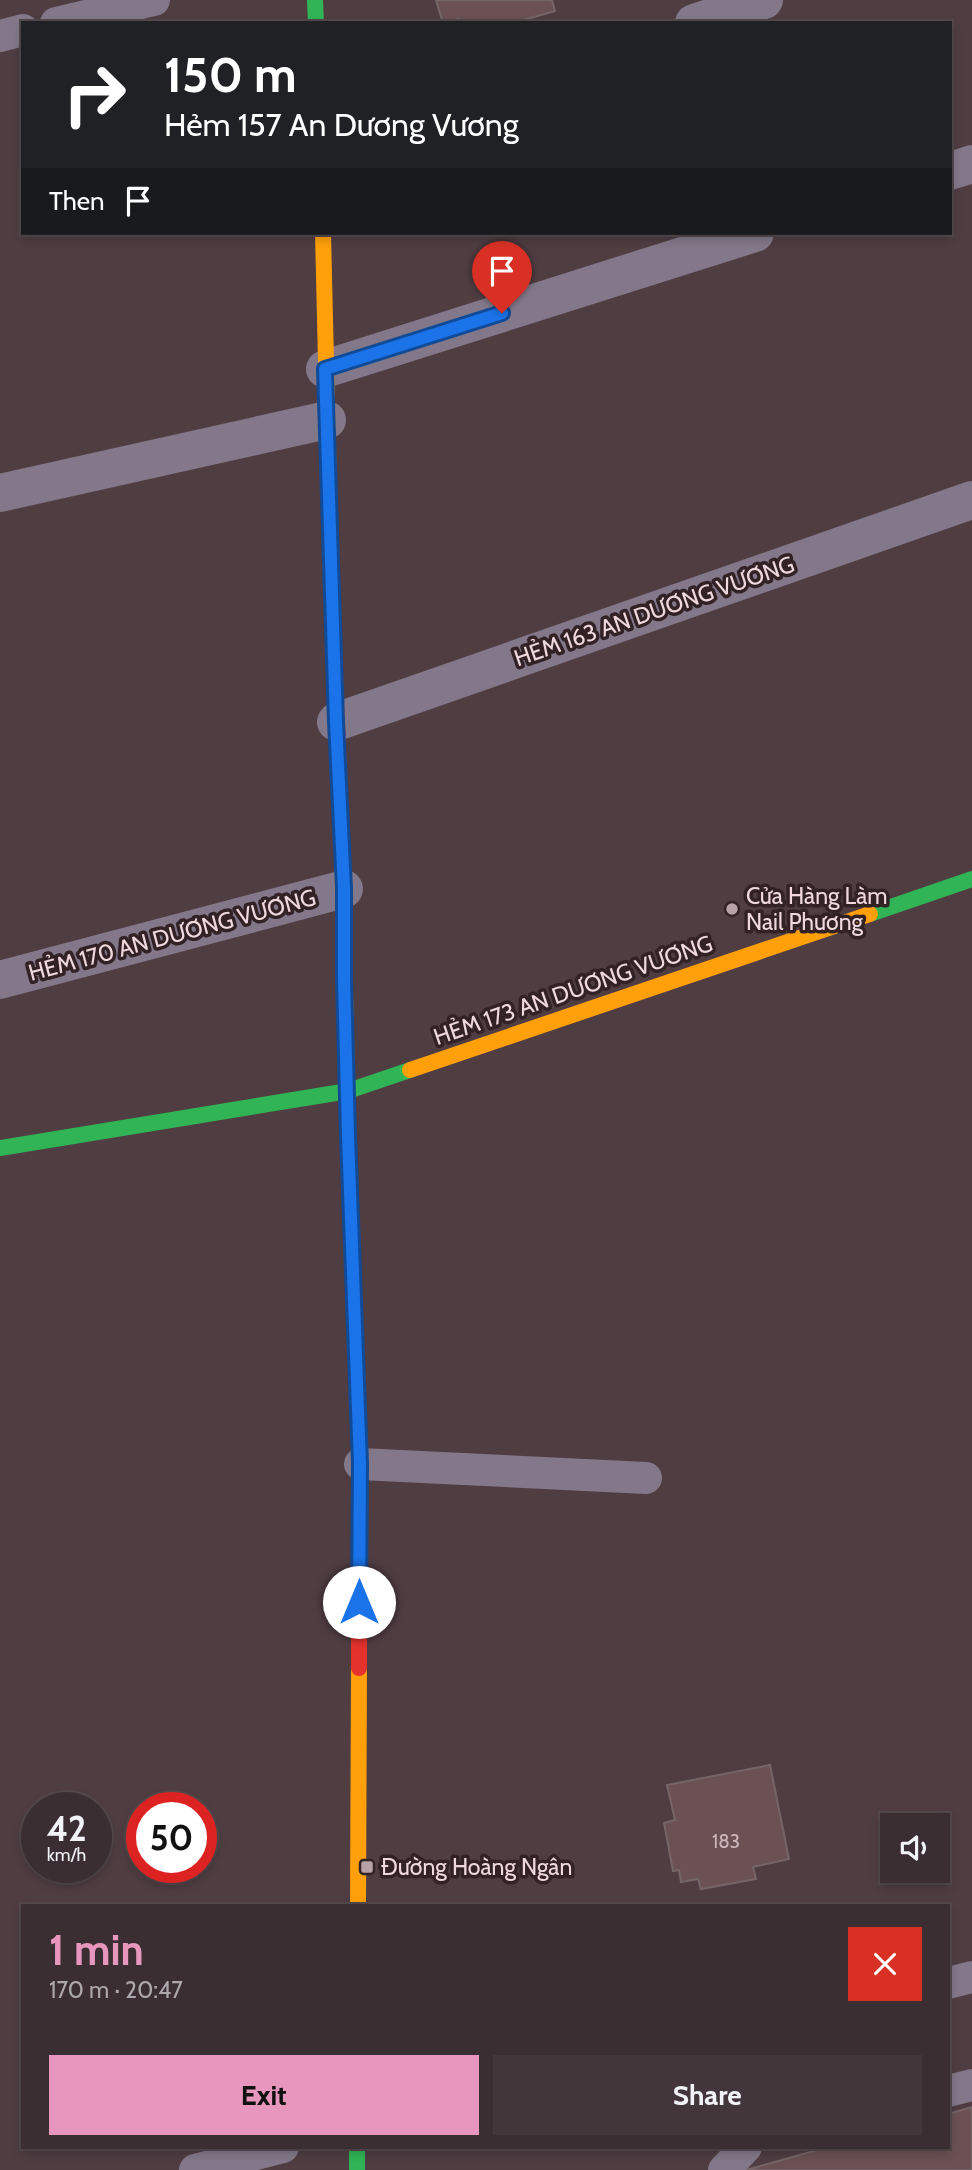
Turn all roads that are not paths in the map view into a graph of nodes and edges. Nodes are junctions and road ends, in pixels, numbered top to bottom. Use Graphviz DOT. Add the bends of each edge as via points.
graph roads {
  1 [pos="154,0"];
  2 [pos="315,0"];
  3 [pos="765,0"];
  4 [pos="65,21"];
  5 [pos="316,21"];
  6 [pos="700,21"];
  7 [pos="21,31"];
  8 [pos="0,36"];
  9 [pos="972,164"];
  10 [pos="952,170"];
  11 [pos="323,235"];
  12 [pos="749,235"];
  13 [pos="325,369"];
  14 [pos="327,420"];
  15 [pos="0,493"];
  16 [pos="972,500"];
  17 [pos="336,722"];
  18 [pos="972,879"];
  19 [pos="344,889"];
  20 [pos="0,980"];
  21 [pos="348,1091"];
  22 [pos="0,1149"];
  23 [pos="360,1464"];
  24 [pos="646,1478"];
  25 [pos="358,1904"];
  26 [pos="972,1977"];
  27 [pos="950,1982"];
  28 [pos="972,2085"];
  29 [pos="950,2090"];
  30 [pos="275,2149"];
  31 [pos="357,2149"];
  32 [pos="744,2149"];
  33 [pos="195,2170"];
  34 [pos="357,2170"];
  35 [pos="724,2170"];
  1 -- 4 [label="lane"];
  2 -- 5 [label="main road"];
  3 -- 6 [label="street"];
  7 -- 8 [label="lane"];
  9 -- 10 [label="street"];
  11 -- 13 [label="main road"];
  12 -- 13 [label="street"];
  13 -- 14 [label="main road"];
  14 -- 15 [label="street"];
  14 -- 17 [label="main road"];
  16 -- 17 [label="street, HẺM 163 AN DƯƠNG VƯƠNG"];
  17 -- 19 [label="main road"];
  18 -- 21 [label="main road, HẺM 173 AN DƯƠNG VƯƠNG"];
  19 -- 20 [label="street, HẺM 170 AN DƯƠNG VƯƠNG"];
  19 -- 21 [label="main road"];
  21 -- 22 [label="main road, HẺM 173 AN DƯƠNG VƯƠNG"];
  21 -- 23 [label="main road"];
  23 -- 24 [label="lane"];
  23 -- 25 [label="main road"];
  26 -- 27 [label="lane"];
  28 -- 29 [label="lane"];
  30 -- 33 [label="lane"];
  31 -- 34 [label="main road"];
  32 -- 35 [label="lane"];
}
